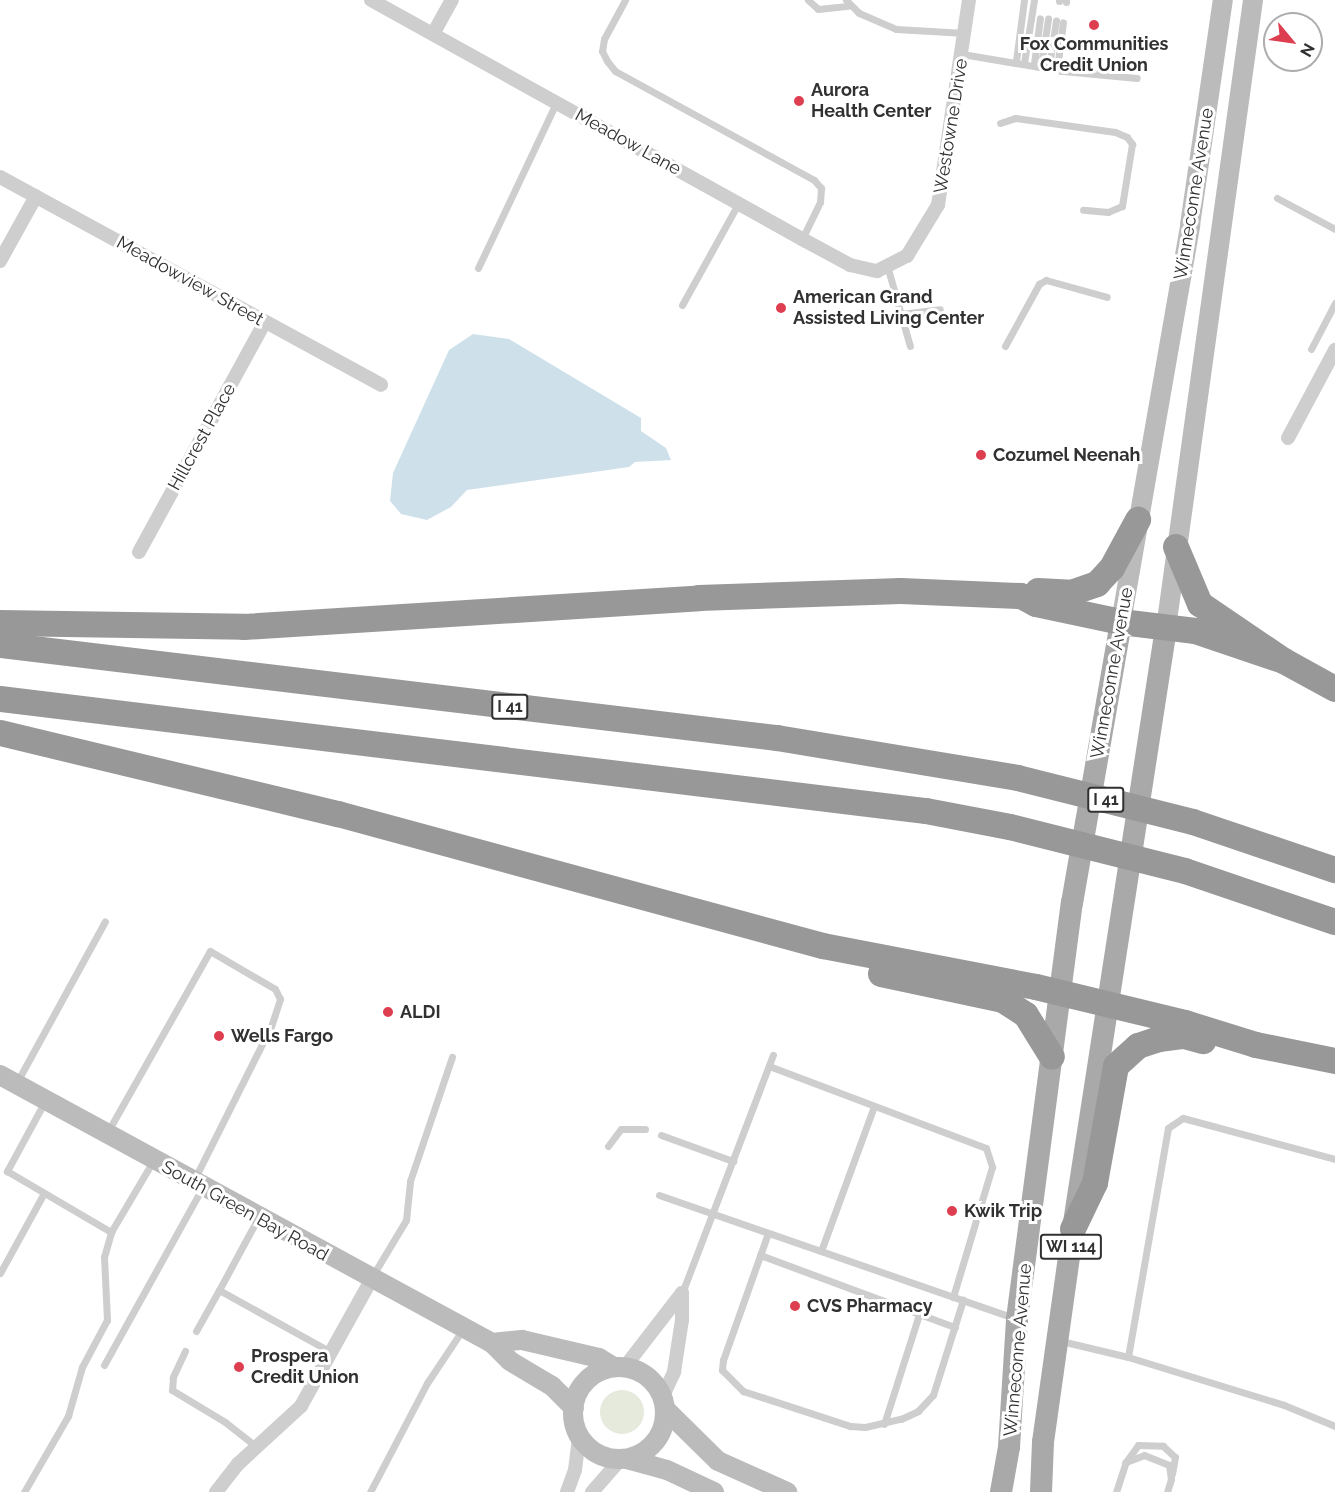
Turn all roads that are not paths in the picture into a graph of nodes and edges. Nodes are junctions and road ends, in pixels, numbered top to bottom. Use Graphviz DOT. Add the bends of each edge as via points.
graph roads {
  1 [pos="371,0"];
  2 [pos="452,0"];
  3 [pos="625,0"];
  4 [pos="808,0"];
  5 [pos="969,0"];
  6 [pos="1024,0"];
  7 [pos="1034,0"];
  8 [pos="1224,0"];
  9 [pos="1253,0"];
  10 [pos="847,3"];
  11 [pos="965,33"];
  12 [pos="433,34"];
  13 [pos="962,54"];
  14 [pos="1016,61"];
  15 [pos="1024,63"];
  16 [pos="1045,66"];
  17 [pos="1137,78"];
  18 [pos="557,102"];
  19 [pos="1000,123"];
  20 [pos="0,177"];
  21 [pos="36,196"];
  22 [pos="1277,198"];
  23 [pos="738,204"];
  24 [pos="1083,210"];
  25 [pos="1335,230"];
  26 [pos="802,239"];
  27 [pos="0,261"];
  28 [pos="478,268"];
  29 [pos="888,269"];
  30 [pos="1107,297"];
  31 [pos="1335,303"];
  32 [pos="682,305"];
  33 [pos="940,309"];
  34 [pos="901,314"];
  35 [pos="265,322"];
  36 [pos="910,346"];
  37 [pos="1005,346"];
  38 [pos="1311,349"];
  39 [pos="1335,350"];
  40 [pos="381,385"];
  41 [pos="1288,438"];
  42 [pos="1138,520"];
  43 [pos="1176,547"];
  44 [pos="139,552"];
  45 [pos="1021,596"];
  46 [pos="1121,622"];
  47 [pos="0,623"];
  48 [pos="1166,628"];
  49 [pos="0,645"];
  50 [pos="1284,661"];
  51 [pos="1335,689"];
  52 [pos="0,699"];
  53 [pos="0,733"];
  54 [pos="1335,870"];
  55 [pos="105,921"];
  56 [pos="1335,922"];
  57 [pos="823,946"];
  58 [pos="1060,994"];
  59 [pos="1108,1004"];
  60 [pos="271,1027"];
  61 [pos="264,1040"];
  62 [pos="1256,1045"];
  63 [pos="773,1055"];
  64 [pos="452,1057"];
  65 [pos="1052,1057"];
  66 [pos="1335,1061"];
  67 [pos="769,1066"];
  68 [pos="8,1080"];
  69 [pos="45,1101"];
  70 [pos="874,1106"];
  71 [pos="645,1129"];
  72 [pos="106,1134"];
  73 [pos="661,1135"];
  74 [pos="608,1146"];
  75 [pos="1335,1159"];
  76 [pos="153,1160"];
  77 [pos="733,1161"];
  78 [pos="3,1170"];
  79 [pos="198,1185"];
  80 [pos="44,1193"];
  81 [pos="659,1195"];
  82 [pos="713,1214"];
  83 [pos="258,1218"];
  84 [pos="1073,1229"];
  85 [pos="111,1232"];
  86 [pos="768,1233"];
  87 [pos="821,1251"];
  88 [pos="760,1255"];
  89 [pos="0,1273"];
  90 [pos="370,1280"];
  91 [pos="219,1290"];
  92 [pos="682,1293"];
  93 [pos="953,1297"];
  94 [pos="963,1300"];
  95 [pos="919,1314"];
  96 [pos="1017,1319"];
  97 [pos="955,1327"];
  98 [pos="463,1329"];
  99 [pos="196,1331"];
  100 [pos="1059,1340"];
  101 [pos="492,1343"];
  102 [pos="185,1351"];
  103 [pos="331,1352"];
  104 [pos="1128,1357"];
  105 [pos="104,1365"];
  106 [pos="619,1368"];
  107 [pos="664,1404"];
  108 [pos="574,1408"];
  109 [pos="884,1424"];
  110 [pos="1335,1426"];
  111 [pos="579,1435"];
  112 [pos="258,1448"];
  113 [pos="624,1459"];
  114 [pos="1124,1466"];
  115 [pos="1171,1479"];
  116 [pos="24,1492"];
  117 [pos="216,1492"];
  118 [pos="370,1492"];
  119 [pos="567,1492"];
  120 [pos="592,1492"];
  121 [pos="714,1492"];
  122 [pos="787,1492"];
  123 [pos="1001,1492"];
  124 [pos="1041,1492"];
  125 [pos="1116,1492"];
  126 [pos="1167,1492"];
  1 -- 12 [label="street, Meadow Lane"];
  2 -- 12 [label="street"];
  3 -- 26 [label="lane" via="604,39 602,51 607,61 615,71 814,180 821,188 820,202"];
  4 -- 10 [label="lane" via="818,9"];
  5 -- 11 [label="street, Westowne Drive"];
  6 -- 14 [label="lane"];
  7 -- 15 [label="lane"];
  8 -- 42 [label="main road, Winneconne Avenue" via="1190,225"];
  9 -- 43 [label="main road, Winneconne Avenue"];
  10 -- 11 [label="lane" via="896,29"];
  11 -- 13 [label="street, Westowne Drive"];
  12 -- 18 [label="street, Meadow Lane"];
  13 -- 14 [label="lane"];
  13 -- 29 [label="street, Westowne Drive" via="938,205 918,244"];
  14 -- 15 [label="lane"];
  15 -- 16 [label="lane"];
  16 -- 16 [label="lane" via="1052,20"];
  16 -- 17 [label="lane"];
  18 -- 23 [label="street, Meadow Lane"];
  18 -- 28 [label="lane"];
  19 -- 24 [label="lane" via="1015,118 1127,137 1132,144 1122,206 1108,212"];
  20 -- 21 [label="street, Meadowview Street"];
  21 -- 27 [label="street"];
  21 -- 35 [label="street, Meadowview Street"];
  22 -- 25 [label="lane"];
  23 -- 26 [label="street, Meadow Lane"];
  23 -- 32 [label="lane"];
  26 -- 29 [label="street, Meadow Lane" via="859,268"];
  29 -- 34 [label="lane"];
  30 -- 37 [label="lane" via="1046,280 1039,284"];
  31 -- 38 [label="lane"];
  33 -- 34 [label="lane"];
  34 -- 36 [label="lane"];
  35 -- 40 [label="street, Meadowview Street"];
  35 -- 44 [label="street, Hillcrest Place"];
  39 -- 41 [label="street"];
  42 -- 45 [label="highway" via="1112,568 1097,584 1071,593 1035,590"];
  42 -- 46 [label="main road, Winneconne Avenue"];
  43 -- 48 [label="main road, Winneconne Avenue"];
  43 -- 50 [label="highway" via="1200,604"];
  45 -- 46 [label="highway" via="1036,603"];
  45 -- 47 [label="highway" via="901,591 820,593 244,627"];
  46 -- 48 [label="highway"];
  46 -- 58 [label="main road, Winneconne Avenue / WI 114"];
  48 -- 50 [label="highway" via="1195,631"];
  48 -- 59 [label="main road, Winneconne Avenue / WI 114"];
  49 -- 54 [label="highway, I 41, bridge" via="777,738 1018,778 1193,822"];
  50 -- 51 [label="highway"];
  52 -- 56 [label="highway, bridge" via="926,811 1010,827 1185,871"];
  53 -- 57 [label="highway" via="338,814"];
  55 -- 68 [label="lane"];
  57 -- 58 [label="highway"];
  57 -- 65 [label="highway" via="857,969 1004,1000 1026,1015"];
  58 -- 59 [label="highway"];
  58 -- 65 [label="main road, Winneconne Avenue / WI 114"];
  59 -- 62 [label="highway"];
  59 -- 84 [label="main road, Winneconne Avenue / WI 114"];
  60 -- 72 [label="lane" via="280,999 275,989 210,951"];
  61 -- 79 [label="lane"];
  62 -- 66 [label="highway"];
  62 -- 84 [label="highway" via="1225,1045 1184,1036 1160,1039 1127,1054 1111,1080 1095,1183"];
  63 -- 67 [label="lane"];
  64 -- 90 [label="lane" via="410,1180 406,1220"];
  65 -- 96 [label="main road, Winneconne Avenue / WI 114"];
  67 -- 70 [label="lane"];
  67 -- 77 [label="lane"];
  68 -- 69 [label="main road, South Green Bay Road"];
  69 -- 72 [label="main road, South Green Bay Road"];
  69 -- 78 [label="lane"];
  70 -- 87 [label="lane"];
  70 -- 93 [label="lane" via="986,1148 992,1167"];
  71 -- 74 [label="lane" via="621,1129"];
  72 -- 76 [label="main road, South Green Bay Road"];
  73 -- 77 [label="lane"];
  75 -- 104 [label="lane" via="1183,1119 1168,1128"];
  76 -- 79 [label="main road, South Green Bay Road"];
  76 -- 85 [label="lane"];
  77 -- 82 [label="lane"];
  78 -- 80 [label="lane"];
  79 -- 83 [label="main road, South Green Bay Road"];
  79 -- 105 [label="lane"];
  80 -- 85 [label="lane"];
  80 -- 89 [label="lane"];
  81 -- 82 [label="lane"];
  82 -- 86 [label="lane"];
  82 -- 92 [label="lane"];
  83 -- 90 [label="main road, South Green Bay Road"];
  83 -- 91 [label="lane"];
  84 -- 100 [label="main road, Winneconne Avenue / WI 114"];
  85 -- 116 [label="lane" via="104,1257 106,1320 82,1366 68,1416"];
  86 -- 87 [label="lane"];
  86 -- 88 [label="lane"];
  87 -- 93 [label="lane"];
  88 -- 95 [label="lane"];
  88 -- 109 [label="lane" via="723,1360 722,1370 728,1379 743,1391 850,1426"];
  90 -- 98 [label="main road, South Green Bay Road"];
  90 -- 103 [label="street"];
  91 -- 99 [label="lane"];
  91 -- 103 [label="lane"];
  92 -- 106 [label="street"];
  92 -- 107 [label="street" via="674,1372"];
  93 -- 94 [label="lane"];
  94 -- 96 [label="lane"];
  94 -- 97 [label="lane"];
  95 -- 97 [label="lane"];
  95 -- 109 [label="lane"];
  96 -- 123 [label="main road, Winneconne Avenue / WI 114" via="1009,1447"];
  97 -- 109 [label="lane" via="933,1395 918,1411"];
  98 -- 101 [label="main road, South Green Bay Road"];
  98 -- 118 [label="lane" via="427,1383"];
  100 -- 104 [label="lane"];
  100 -- 124 [label="main road, Winneconne Avenue / WI 114" via="1043,1442"];
  101 -- 106 [label="main road" via="522,1340 599,1358"];
  101 -- 108 [label="main road, South Green Bay Road" via="510,1361 552,1386"];
  102 -- 112 [label="lane" via="172,1377 172,1390 225,1422"];
  103 -- 112 [label="street" via="296,1411"];
  104 -- 110 [label="lane" via="1284,1405"];
  106 -- 107 [label="main road" via="645,1376"];
  106 -- 108 [label="main road" via="601,1371 584,1385"];
  107 -- 113 [label="main road" via="660,1434 652,1446"];
  107 -- 122 [label="main road" via="718,1461"];
  108 -- 111 [label="main road"];
  111 -- 113 [label="main road" via="599,1455"];
  111 -- 119 [label="street" via="575,1470"];
  112 -- 117 [label="street" via="238,1464"];
  113 -- 120 [label="street"];
  113 -- 121 [label="main road" via="667,1470"];
  114 -- 115 [label="lane" via="1137,1456 1157,1458 1169,1465"];
  114 -- 115 [label="lane" via="1132,1448 1163,1446 1175,1457"];
  114 -- 125 [label="lane"];
  115 -- 126 [label="lane"];
}
